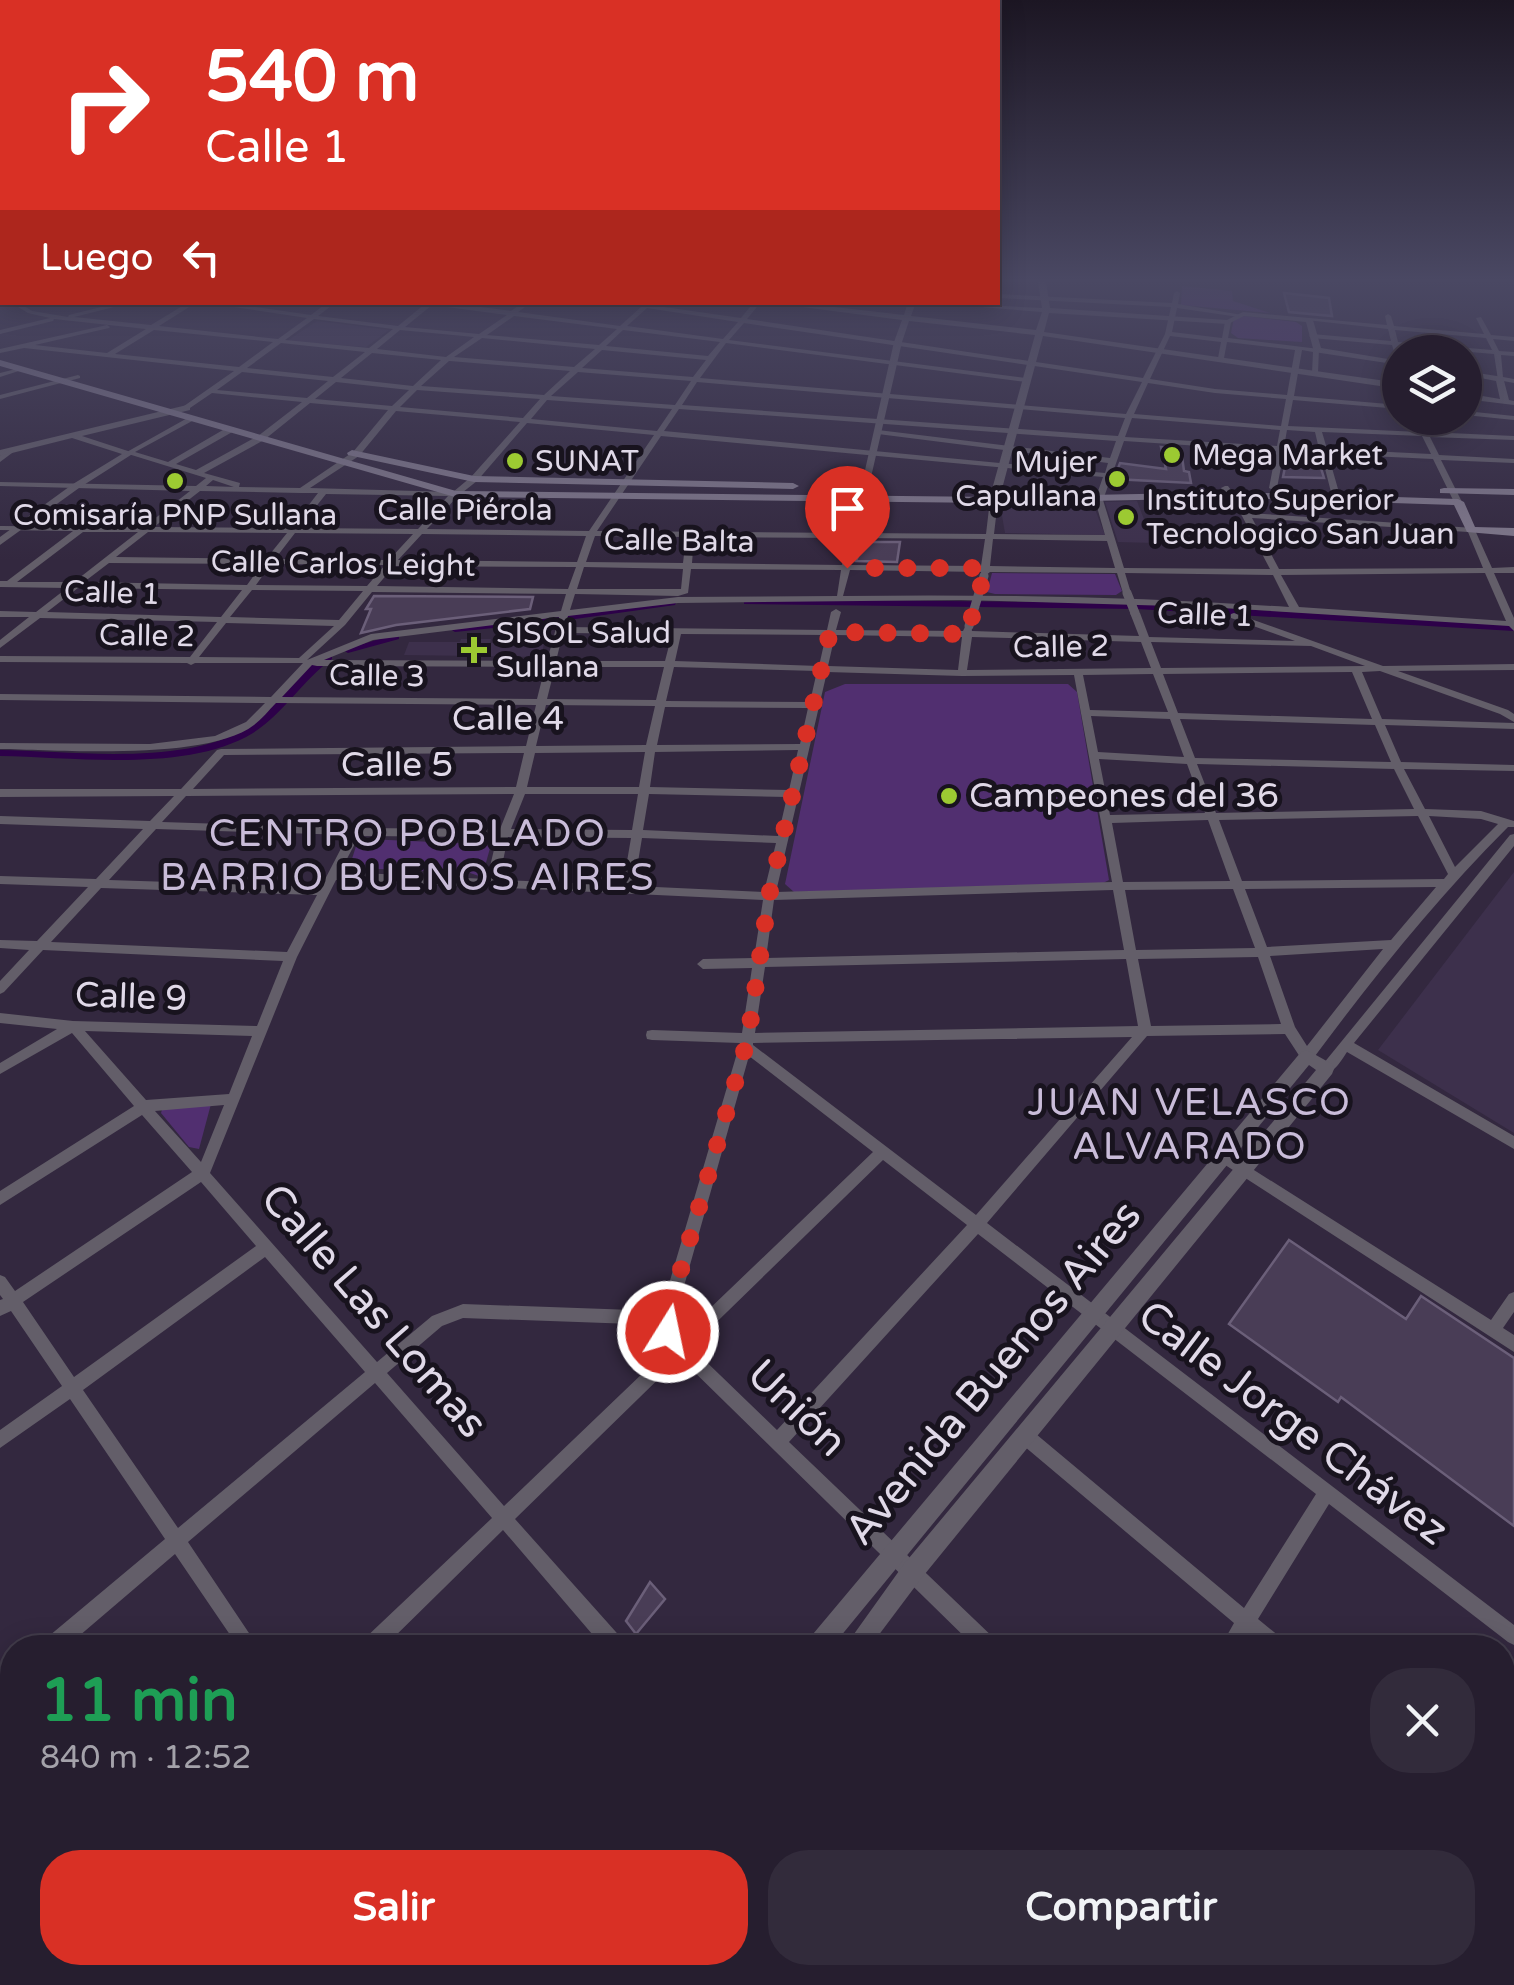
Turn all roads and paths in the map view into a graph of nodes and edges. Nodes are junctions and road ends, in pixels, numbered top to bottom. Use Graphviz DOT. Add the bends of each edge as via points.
graph roads {
  1 [pos="40,375"];
  2 [pos="70,375"];
  3 [pos="233,375"];
  4 [pos="264,375"];
  5 [pos="338,375"];
  6 [pos="431,375"];
  7 [pos="568,375"];
  8 [pos="635,375"];
  9 [pos="698,375"];
  10 [pos="891,375"];
  11 [pos="984,375"];
  12 [pos="1028,375"];
  13 [pos="1114,375"];
  14 [pos="1149,375"];
  15 [pos="1297,375"];
  16 [pos="1320,375"];
  17 [pos="1500,375"];
  18 [pos="1482,376"];
  19 [pos="78,377"];
  20 [pos="1500,379"];
  21 [pos="694,380"];
  22 [pos="1026,380"];
  23 [pos="1146,380"];
  24 [pos="1514,380"];
  25 [pos="330,381"];
  26 [pos="64,382"];
  27 [pos="1382,383"];
  28 [pos="414,388"];
  29 [pos="209,391"];
  30 [pos="886,396"];
  31 [pos="0,397"];
  32 [pos="546,397"];
  33 [pos="1482,398"];
  34 [pos="1291,400"];
  35 [pos="306,401"];
  36 [pos="1509,402"];
  37 [pos="677,406"];
  38 [pos="1382,406"];
  39 [pos="1018,407"];
  40 [pos="392,410"];
  41 [pos="168,412"];
  42 [pos="189,413"];
  43 [pos="1482,415"];
  44 [pos="1130,416"];
  45 [pos="1511,418"];
  46 [pos="881,420"];
  47 [pos="524,421"];
  48 [pos="1282,428"];
  49 [pos="231,429"];
  50 [pos="1012,430"];
  51 [pos="1318,430"];
  52 [pos="878,432"];
  53 [pos="1382,432"];
  54 [pos="265,434"];
  55 [pos="659,434"];
  56 [pos="1426,435"];
  57 [pos="1447,435"];
  58 [pos="71,436"];
  59 [pos="1514,438"];
  60 [pos="1121,439"];
  61 [pos="1008,448"];
  62 [pos="1283,450"];
  63 [pos="1324,450"];
  64 [pos="129,453"];
  65 [pos="872,453"];
  66 [pos="356,454"];
  67 [pos="1436,456"];
  68 [pos="0,457"];
  69 [pos="1112,461"];
  70 [pos="1514,461"];
  71 [pos="346,462"];
  72 [pos="169,465"];
  73 [pos="1006,466"];
  74 [pos="198,473"];
  75 [pos="1106,475"];
  76 [pos="211,478"];
  77 [pos="474,479"];
  78 [pos="624,482"];
  79 [pos="0,484"];
  80 [pos="76,486"];
  81 [pos="1273,488"];
  82 [pos="238,490"];
  83 [pos="192,491"];
  84 [pos="299,492"];
  85 [pos="322,492"];
  86 [pos="1229,492"];
  87 [pos="1335,492"];
  88 [pos="1514,492"];
  89 [pos="863,493"];
  90 [pos="455,494"];
  91 [pos="996,495"];
  92 [pos="1101,495"];
  93 [pos="614,496"];
  94 [pos="1455,496"];
  95 [pos="1246,516"];
  96 [pos="0,528"];
  97 [pos="18,529"];
  98 [pos="80,530"];
  99 [pos="144,530"];
  100 [pos="1471,530"];
  101 [pos="292,532"];
  102 [pos="419,532"];
  103 [pos="1514,532"];
  104 [pos="591,534"];
  105 [pos="690,536"];
  106 [pos="856,536"];
  107 [pos="989,538"];
  108 [pos="1109,538"];
  109 [pos="0,542"];
  110 [pos="110,560"];
  111 [pos="269,561"];
  112 [pos="392,562"];
  113 [pos="581,565"];
  114 [pos="684,566"];
  115 [pos="847,568"];
  116 [pos="1118,570"];
  117 [pos="1489,570"];
  118 [pos="1514,570"];
  119 [pos="985,572"];
  120 [pos="1273,572"];
  121 [pos="5,584"];
  122 [pos="76,586"];
  123 [pos="250,588"];
  124 [pos="370,589"];
  125 [pos="574,592"];
  126 [pos="840,594"];
  127 [pos="1295,609"];
  128 [pos="1510,609"];
  129 [pos="836,612"];
  130 [pos="0,614"];
  131 [pos="566,615"];
  132 [pos="38,616"];
  133 [pos="1234,616"];
  134 [pos="226,621"];
  135 [pos="342,623"];
  136 [pos="1513,625"];
  137 [pos="559,630"];
  138 [pos="968,630"];
  139 [pos="677,631"];
  140 [pos="830,632"];
  141 [pos="1146,638"];
  142 [pos="0,644"];
  143 [pos="1309,644"];
  144 [pos="0,659"];
  145 [pos="191,662"];
  146 [pos="309,663"];
  147 [pos="669,664"];
  148 [pos="550,666"];
  149 [pos="1514,667"];
  150 [pos="1377,668"];
  151 [pos="1356,669"];
  152 [pos="823,670"];
  153 [pos="1157,670"];
  154 [pos="1078,672"];
  155 [pos="962,673"];
  156 [pos="0,697"];
  157 [pos="272,700"];
  158 [pos="542,703"];
  159 [pos="660,704"];
  160 [pos="814,705"];
  161 [pos="1088,713"];
  162 [pos="1172,716"];
  163 [pos="1514,723"];
  164 [pos="1378,724"];
  165 [pos="0,746"];
  166 [pos="529,746"];
  167 [pos="805,746"];
  168 [pos="651,747"];
  169 [pos="1094,755"];
  170 [pos="1192,761"];
  171 [pos="1398,767"];
  172 [pos="1514,768"];
  173 [pos="646,790"];
  174 [pos="520,792"];
  175 [pos="0,793"];
  176 [pos="181,793"];
  177 [pos="794,794"];
  178 [pos="1420,812"];
  179 [pos="1213,818"];
  180 [pos="1106,819"];
  181 [pos="0,820"];
  182 [pos="152,824"];
  183 [pos="1510,824"];
  184 [pos="355,832"];
  185 [pos="504,832"];
  186 [pos="640,834"];
  187 [pos="1514,838"];
  188 [pos="783,840"];
  189 [pos="333,876"];
  190 [pos="1449,878"];
  191 [pos="0,880"];
  192 [pos="96,883"];
  193 [pos="492,883"];
  194 [pos="1238,884"];
  195 [pos="1120,886"];
  196 [pos="628,889"];
  197 [pos="323,891"];
  198 [pos="769,896"];
  199 [pos="0,944"];
  200 [pos="1391,944"];
  201 [pos="38,945"];
  202 [pos="1264,952"];
  203 [pos="1130,954"];
  204 [pos="291,956"];
  205 [pos="704,964"];
  206 [pos="756,964"];
  207 [pos="0,989"];
  208 [pos="0,1018"];
  209 [pos="73,1026"];
  210 [pos="1145,1030"];
  211 [pos="1288,1030"];
  212 [pos="260,1031"];
  213 [pos="652,1035"];
  214 [pos="746,1042"];
  215 [pos="1346,1044"];
  216 [pos="1306,1056"];
  217 [pos="0,1068"];
  218 [pos="1326,1069"];
  219 [pos="231,1100"];
  220 [pos="146,1106"];
  221 [pos="1514,1143"];
  222 [pos="881,1153"];
  223 [pos="1224,1157"];
  224 [pos="1243,1169"];
  225 [pos="202,1173"];
  226 [pos="0,1199"];
  227 [pos="977,1225"];
  228 [pos="267,1246"];
  229 [pos="0,1282"];
  230 [pos="1514,1299"];
  231 [pos="7,1305"];
  232 [pos="1094,1315"];
  233 [pos="667,1318"];
  234 [pos="1112,1328"];
  235 [pos="1493,1330"];
  236 [pos="1514,1344"];
  237 [pos="681,1348"];
  238 [pos="375,1372"];
  239 [pos="70,1387"];
  240 [pos="1024,1435"];
  241 [pos="0,1440"];
  242 [pos="778,1442"];
  243 [pos="1326,1492"];
  244 [pos="507,1518"];
  245 [pos="176,1538"];
  246 [pos="894,1554"];
  247 [pos="912,1572"];
  248 [pos="1246,1621"];
  249 [pos="65,1635"];
  250 [pos="241,1635"];
  251 [pos="383,1635"];
  252 [pos="607,1635"];
  253 [pos="827,1635"];
  254 [pos="865,1635"];
  255 [pos="977,1635"];
  256 [pos="1237,1635"];
  257 [pos="1263,1635"];
  258 [pos="1513,1635"];
  1 -- 26 [label="main road"];
  2 -- 19 [label="main road"];
  3 -- 29 [label="street"];
  4 -- 25 [label="street"];
  5 -- 25 [label="street"];
  6 -- 28 [label="street"];
  7 -- 32 [label="street"];
  8 -- 21 [label="street"];
  9 -- 21 [label="street"];
  10 -- 30 [label="street"];
  11 -- 22 [label="street"];
  12 -- 22 [label="street"];
  13 -- 23 [label="street"];
  14 -- 23 [label="street"];
  15 -- 34 [label="street"];
  16 -- 27 [label="street"];
  17 -- 20 [label="street"];
  18 -- 20 [label="street"];
  19 -- 26 [label="street"];
  19 -- 42 [label="main road"];
  20 -- 24 [label="street"];
  20 -- 36 [label="street"];
  21 -- 30 [label="street"];
  21 -- 37 [label="street"];
  22 -- 39 [label="street"];
  23 -- 34 [label="street"];
  23 -- 44 [label="street"];
  25 -- 28 [label="street"];
  25 -- 35 [label="street"];
  26 -- 31 [label="street"];
  26 -- 41 [label="main road"];
  28 -- 32 [label="street"];
  28 -- 40 [label="street"];
  29 -- 35 [label="street"];
  29 -- 42 [label="street"];
  30 -- 39 [label="street"];
  30 -- 46 [label="street"];
  32 -- 37 [label="street"];
  32 -- 47 [label="street"];
  33 -- 36 [label="street"];
  34 -- 38 [label="street"];
  34 -- 48 [label="street"];
  35 -- 40 [label="street"];
  35 -- 54 [label="street"];
  36 -- 45 [label="street"];
  37 -- 46 [label="street"];
  37 -- 55 [label="street"];
  39 -- 44 [label="street"];
  39 -- 50 [label="street"];
  40 -- 47 [label="street"];
  40 -- 66 [label="street"];
  41 -- 42 [label="main road"];
  41 -- 58 [label="street"];
  42 -- 49 [label="main road"];
  42 -- 54 [label="main road"];
  42 -- 64 [label="street"];
  43 -- 45 [label="street"];
  44 -- 48 [label="street"];
  44 -- 60 [label="street"];
  45 -- 59 [label="street"];
  46 -- 50 [label="street"];
  46 -- 52 [label="street"];
  47 -- 55 [label="street"];
  47 -- 77 [label="street"];
  48 -- 51 [label="street"];
  48 -- 62 [label="street"];
  49 -- 54 [label="main road"];
  49 -- 72 [label="street"];
  50 -- 60 [label="street"];
  50 -- 61 [label="street"];
  51 -- 53 [label="street"];
  51 -- 63 [label="street"];
  52 -- 61 [label="street"];
  52 -- 65 [label="street"];
  54 -- 66 [label="main road"];
  54 -- 71 [label="main road"];
  54 -- 74 [label="street"];
  55 -- 65 [label="street"];
  55 -- 78 [label="street"];
  56 -- 67 [label="street"];
  57 -- 59 [label="street"];
  58 -- 64 [label="street"];
  58 -- 68 [label="street"];
  60 -- 62 [label="street"];
  60 -- 69 [label="street"];
  61 -- 69 [label="street"];
  61 -- 73 [label="street"];
  62 -- 63 [label="street"];
  62 -- 81 [label="street"];
  63 -- 67 [label="street"];
  63 -- 87 [label="street"];
  64 -- 72 [label="street"];
  64 -- 80 [label="street"];
  65 -- 73 [label="street"];
  65 -- 89 [label="street"];
  66 -- 71 [label="street"];
  66 -- 77 [label="main road"];
  67 -- 70 [label="street"];
  67 -- 94 [label="street"];
  69 -- 75 [label="street"];
  71 -- 84 [label="street"];
  71 -- 90 [label="main road"];
  72 -- 74 [label="street"];
  73 -- 75 [label="street"];
  73 -- 91 [label="street"];
  74 -- 76 [label="street"];
  75 -- 92 [label="street"];
  76 -- 82 [label="street"];
  76 -- 83 [label="street"];
  77 -- 78 [label="main road"];
  77 -- 90 [label="street"];
  78 -- 89 [label="main road"];
  78 -- 93 [label="street"];
  79 -- 80 [label="street"];
  80 -- 83 [label="street"];
  80 -- 97 [label="street"];
  81 -- 86 [label="main road"];
  81 -- 87 [label="main road"];
  82 -- 83 [label="street"];
  82 -- 84 [label="street"];
  83 -- 99 [label="street"];
  84 -- 85 [label="street"];
  85 -- 90 [label="street"];
  85 -- 101 [label="street"];
  86 -- 87 [label="main road"];
  86 -- 92 [label="main road"];
  86 -- 95 [label="street"];
  87 -- 94 [label="main road"];
  88 -- 94 [label="main road"];
  89 -- 91 [label="main road"];
  89 -- 93 [label="main road"];
  89 -- 106 [label="street"];
  90 -- 93 [label="main road"];
  90 -- 102 [label="street"];
  91 -- 92 [label="main road"];
  91 -- 107 [label="street"];
  92 -- 108 [label="street"];
  93 -- 104 [label="street"];
  94 -- 100 [label="main road"];
  95 -- 100 [label="street"];
  95 -- 120 [label="street"];
  96 -- 97 [label="street, Calle Piérola"];
  97 -- 98 [label="street, Calle Piérola"];
  97 -- 109 [label="street"];
  98 -- 99 [label="street, Calle Piérola"];
  98 -- 121 [label="street"];
  99 -- 101 [label="street, Calle Piérola"];
  99 -- 110 [label="street"];
  100 -- 103 [label="main road"];
  100 -- 117 [label="street"];
  101 -- 102 [label="street, Calle Piérola"];
  101 -- 111 [label="street"];
  102 -- 104 [label="street, Calle Piérola"];
  102 -- 112 [label="street"];
  104 -- 105 [label="street, Calle Piérola"];
  104 -- 113 [label="street"];
  105 -- 106 [label="street, Calle Piérola"];
  105 -- 114 [label="street"];
  106 -- 107 [label="street, Calle Piérola"];
  106 -- 115 [label="street"];
  107 -- 108 [label="street, Calle Piérola"];
  107 -- 119 [label="street"];
  108 -- 116 [label="street"];
  110 -- 111 [label="street, Calle Balta"];
  110 -- 122 [label="street"];
  111 -- 112 [label="street, Calle Balta"];
  111 -- 123 [label="street"];
  112 -- 113 [label="street, Calle Balta"];
  112 -- 124 [label="street"];
  113 -- 114 [label="street, Calle Balta"];
  113 -- 125 [label="street"];
  114 -- 115 [label="street, Calle Balta"];
  114 -- 125 [label="street, Calle Carlos Leight" via="684,590"];
  115 -- 119 [label="street, Calle Balta"];
  115 -- 126 [label="street"];
  116 -- 119 [label="street, Calle Balta"];
  116 -- 120 [label="street, Calle Balta"];
  116 -- 141 [label="street, bridge"];
  117 -- 118 [label="street, Calle Balta"];
  117 -- 120 [label="street, Calle Balta"];
  117 -- 128 [label="street"];
  119 -- 138 [label="street, bridge"];
  120 -- 127 [label="street"];
  121 -- 122 [label="street, Calle Carlos Leight"];
  122 -- 123 [label="street, Calle Carlos Leight"];
  122 -- 132 [label="street"];
  123 -- 124 [label="street, Calle Carlos Leight"];
  123 -- 134 [label="street"];
  124 -- 125 [label="street, Calle Carlos Leight"];
  124 -- 135 [label="street"];
  125 -- 131 [label="street"];
  127 -- 131 [label="street" via="961,597 721,598"];
  127 -- 136 [label="street"];
  128 -- 136 [label="street"];
  129 -- 140 [label="street"];
  130 -- 132 [label="street, Calle 1"];
  131 -- 137 [label="street"];
  131 -- 146 [label="street" via="371,637"];
  132 -- 134 [label="street, Calle 1"];
  132 -- 142 [label="street"];
  133 -- 143 [label="street"];
  134 -- 135 [label="street, Calle 1"];
  134 -- 145 [label="street"];
  135 -- 145 [label="street, Calle 2" via="293,663"];
  137 -- 139 [label="street, Calle 1"];
  137 -- 148 [label="street"];
  138 -- 140 [label="street, Calle 1"];
  138 -- 141 [label="street, Calle 1"];
  138 -- 155 [label="street"];
  139 -- 140 [label="street, Calle 1"];
  139 -- 147 [label="street"];
  140 -- 152 [label="street"];
  141 -- 143 [label="street, Calle 1"];
  141 -- 153 [label="street"];
  143 -- 150 [label="street"];
  144 -- 145 [label="street, Calle 2"];
  146 -- 148 [label="street, Calle 2"];
  146 -- 157 [label="street"];
  147 -- 148 [label="street, Calle 2"];
  147 -- 152 [label="street, Calle 2"];
  147 -- 159 [label="street"];
  148 -- 158 [label="street"];
  149 -- 150 [label="street, Calle 2"];
  150 -- 151 [label="street, Calle 2"];
  150 -- 163 [label="street" via="1504,712"];
  151 -- 153 [label="street, Calle 2"];
  151 -- 164 [label="street"];
  152 -- 155 [label="street, Calle 2"];
  152 -- 160 [label="street"];
  153 -- 154 [label="street, Calle 2"];
  153 -- 162 [label="street"];
  154 -- 155 [label="street, Calle 2"];
  154 -- 161 [label="street"];
  156 -- 157 [label="street, Calle 3"];
  157 -- 158 [label="street, Calle 3"];
  157 -- 165 [label="street" via="232,734 192,744"];
  158 -- 159 [label="street, Calle 3"];
  158 -- 166 [label="street"];
  159 -- 160 [label="street, Calle 3"];
  159 -- 168 [label="street"];
  160 -- 167 [label="street"];
  161 -- 162 [label="street"];
  161 -- 169 [label="street"];
  162 -- 164 [label="street"];
  162 -- 170 [label="street"];
  163 -- 164 [label="street"];
  164 -- 171 [label="street"];
  166 -- 168 [label="street, Calle 4"];
  166 -- 174 [label="street"];
  166 -- 176 [label="street, Calle 4" via="238,750 214,757"];
  167 -- 168 [label="street, Calle 4"];
  167 -- 177 [label="street"];
  168 -- 173 [label="street"];
  169 -- 170 [label="street"];
  169 -- 180 [label="street"];
  170 -- 171 [label="street"];
  170 -- 179 [label="street"];
  171 -- 172 [label="street"];
  171 -- 178 [label="street"];
  173 -- 174 [label="street, Calle 5"];
  173 -- 177 [label="street, Calle 5"];
  173 -- 186 [label="street"];
  174 -- 176 [label="street, Calle 5"];
  174 -- 185 [label="street"];
  175 -- 176 [label="street, Calle 5"];
  176 -- 182 [label="street"];
  177 -- 188 [label="street"];
  178 -- 179 [label="street"];
  178 -- 183 [label="street" via="1481,815"];
  178 -- 190 [label="street"];
  179 -- 180 [label="street"];
  179 -- 194 [label="street"];
  180 -- 195 [label="street"];
  181 -- 182 [label="street"];
  182 -- 184 [label="street"];
  182 -- 192 [label="street"];
  183 -- 190 [label="street"];
  184 -- 185 [label="street"];
  184 -- 189 [label="street"];
  185 -- 186 [label="street"];
  185 -- 193 [label="street"];
  186 -- 188 [label="street"];
  186 -- 196 [label="street"];
  187 -- 215 [label="street"];
  188 -- 198 [label="street"];
  189 -- 193 [label="street"];
  189 -- 197 [label="street"];
  190 -- 194 [label="street"];
  190 -- 200 [label="street"];
  191 -- 192 [label="street"];
  192 -- 197 [label="street"];
  192 -- 201 [label="street"];
  193 -- 196 [label="street"];
  194 -- 195 [label="street"];
  194 -- 202 [label="street"];
  195 -- 198 [label="street"];
  195 -- 203 [label="street"];
  196 -- 198 [label="street"];
  197 -- 204 [label="street"];
  198 -- 206 [label="street"];
  199 -- 201 [label="street"];
  200 -- 202 [label="street"];
  200 -- 216 [label="street"];
  201 -- 204 [label="street"];
  201 -- 207 [label="street"];
  202 -- 203 [label="street"];
  202 -- 211 [label="street"];
  203 -- 206 [label="street"];
  203 -- 210 [label="street"];
  204 -- 212 [label="street"];
  205 -- 206 [label="street"];
  206 -- 214 [label="street"];
  208 -- 209 [label="street, Calle 9"];
  209 -- 212 [label="street, Calle 9"];
  209 -- 217 [label="street"];
  209 -- 220 [label="street, Calle Las Lomas"];
  210 -- 211 [label="street"];
  210 -- 214 [label="street"];
  210 -- 227 [label="street"];
  211 -- 216 [label="street"];
  212 -- 219 [label="street"];
  213 -- 214 [label="street"];
  214 -- 222 [label="street, Calle Jorge Chávez"];
  214 -- 233 [label="street"];
  215 -- 218 [label="street"];
  215 -- 221 [label="street"];
  216 -- 218 [label="street"];
  216 -- 223 [label="street, Avenida Buenos Aires"];
  218 -- 224 [label="street, Avenida Buenos Aires"];
  219 -- 220 [label="street"];
  219 -- 225 [label="street"];
  220 -- 225 [label="street, Calle Las Lomas"];
  220 -- 226 [label="street"];
  222 -- 227 [label="street, Calle Jorge Chávez"];
  222 -- 237 [label="street"];
  223 -- 224 [label="street"];
  223 -- 232 [label="street, Avenida Buenos Aires"];
  224 -- 234 [label="street, Avenida Buenos Aires"];
  224 -- 235 [label="street"];
  225 -- 228 [label="street, Calle Las Lomas"];
  225 -- 231 [label="street"];
  227 -- 232 [label="street, Calle Jorge Chávez"];
  227 -- 242 [label="street"];
  228 -- 238 [label="street, Calle Las Lomas"];
  228 -- 239 [label="street"];
  229 -- 231 [label="street"];
  230 -- 235 [label="street"];
  231 -- 239 [label="street"];
  232 -- 234 [label="street, Calle Jorge Chávez"];
  232 -- 246 [label="street, Avenida Buenos Aires"];
  233 -- 237 [label="street" via="668,1332"];
  233 -- 238 [label="street" via="463,1311 438,1321"];
  234 -- 240 [label="street, Avenida Buenos Aires"];
  234 -- 243 [label="street, Calle Jorge Chávez"];
  235 -- 236 [label="street"];
  237 -- 242 [label="street, Unión"];
  237 -- 244 [label="street"];
  238 -- 244 [label="street, Calle Las Lomas"];
  238 -- 245 [label="street"];
  239 -- 241 [label="street"];
  239 -- 245 [label="street"];
  240 -- 247 [label="street, Avenida Buenos Aires"];
  240 -- 248 [label="street"];
  242 -- 246 [label="street, Unión"];
  243 -- 248 [label="street"];
  243 -- 258 [label="street, Calle Jorge Chávez"];
  244 -- 251 [label="street"];
  244 -- 252 [label="street, Calle Las Lomas"];
  245 -- 249 [label="street"];
  245 -- 250 [label="street"];
  246 -- 247 [label="street, Unión"];
  246 -- 253 [label="street, Avenida Buenos Aires"];
  247 -- 254 [label="street, Avenida Buenos Aires"];
  247 -- 255 [label="street, Unión"];
  248 -- 256 [label="street"];
  248 -- 257 [label="street"];
}
